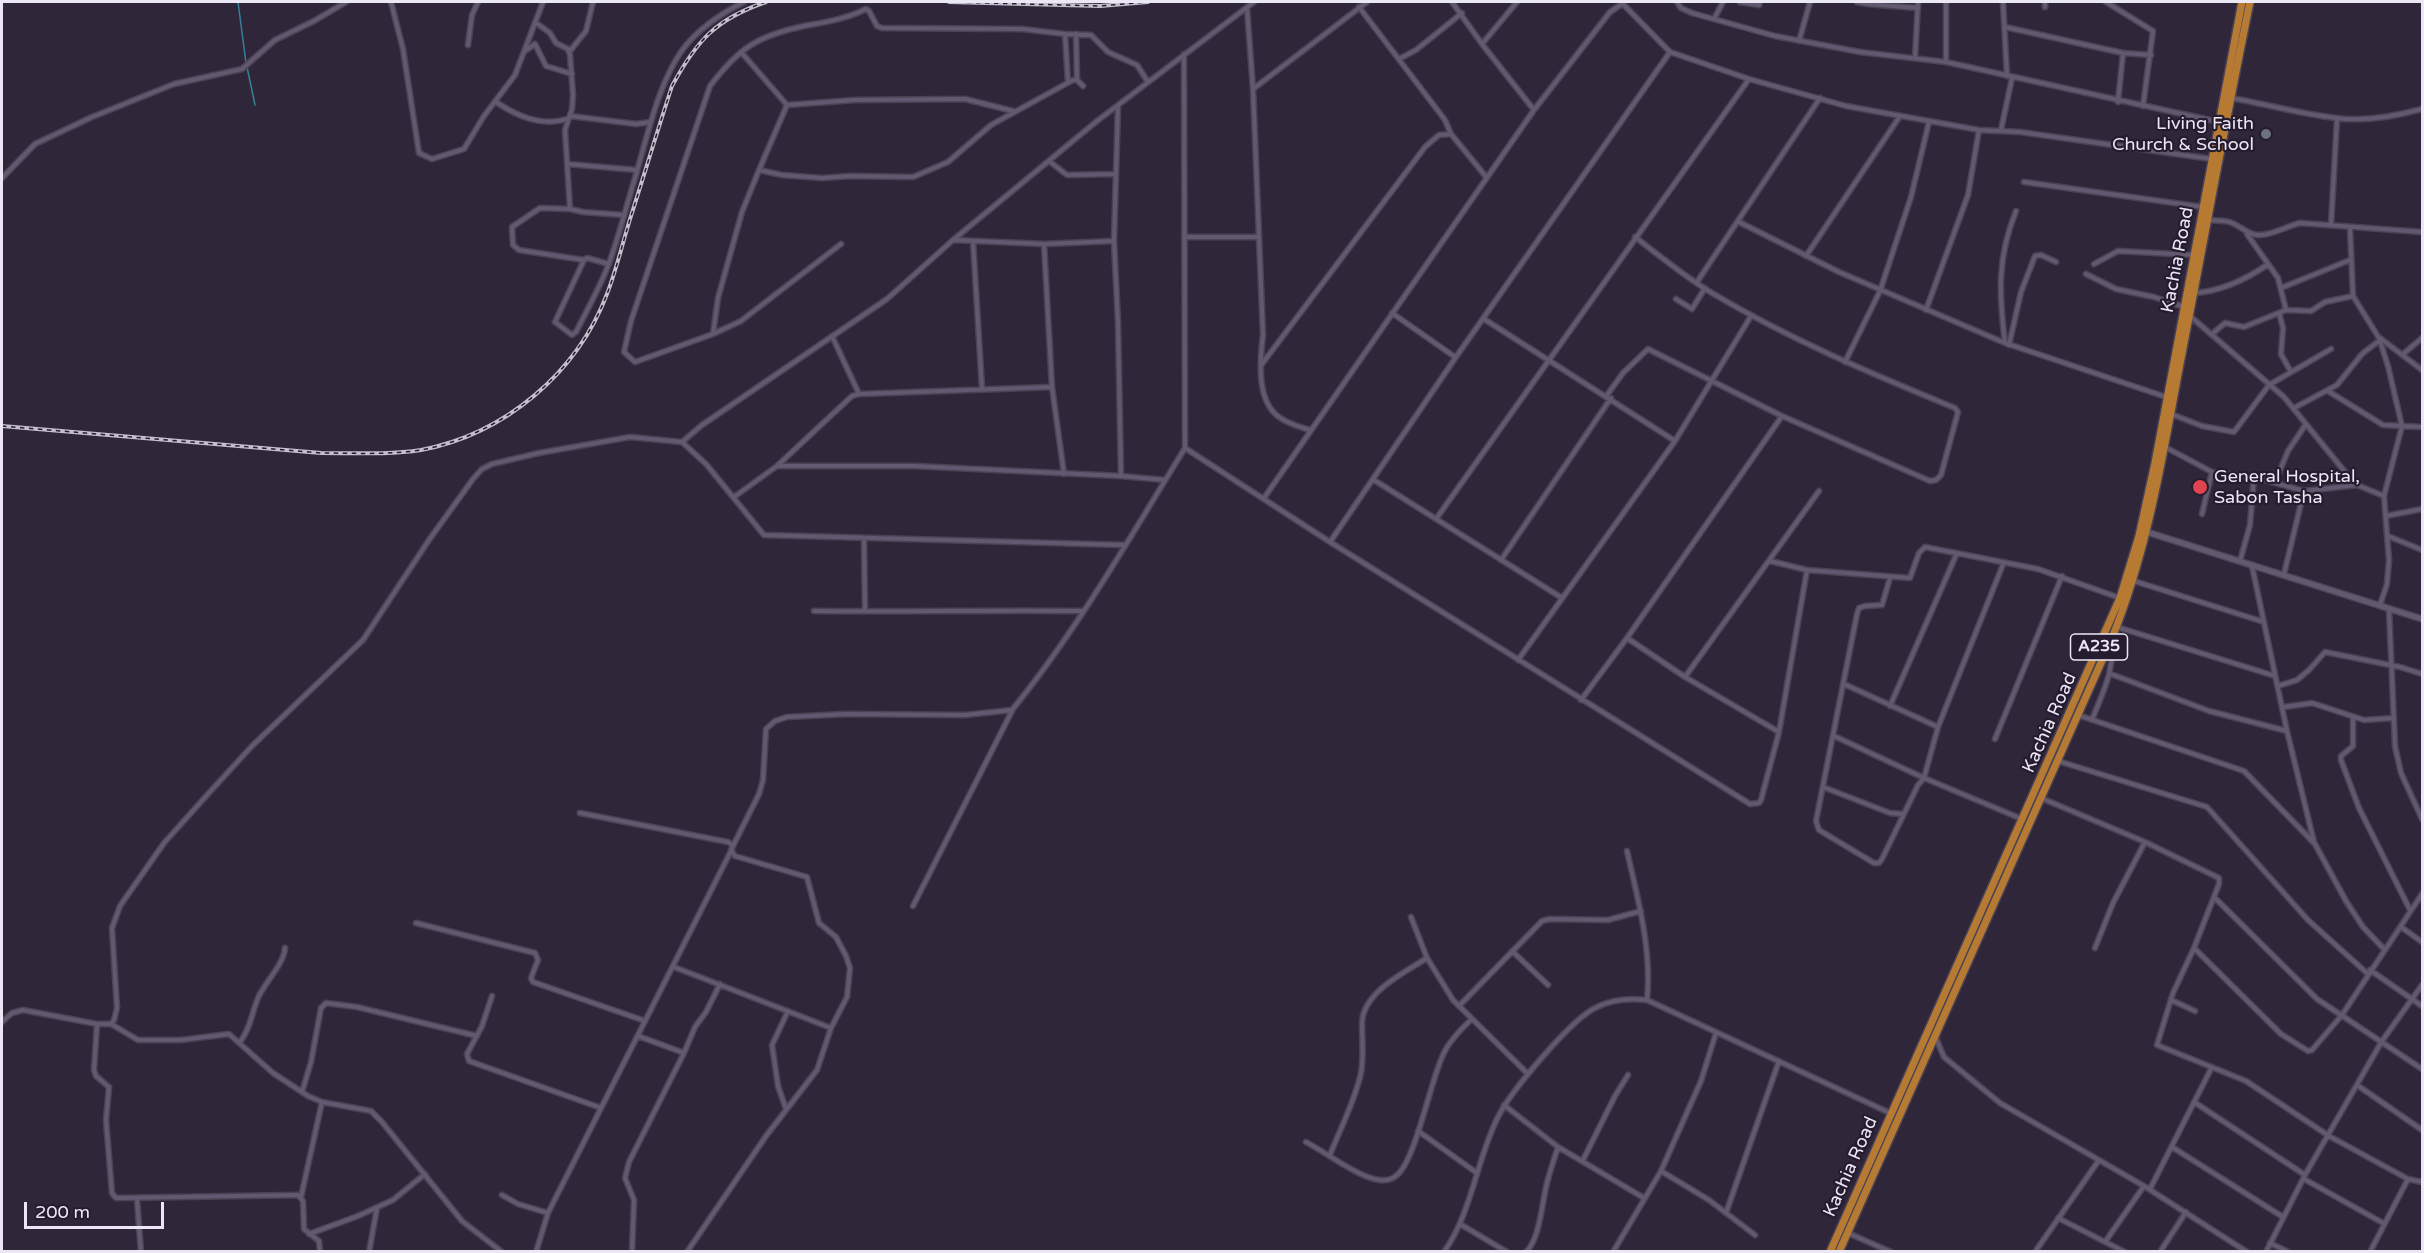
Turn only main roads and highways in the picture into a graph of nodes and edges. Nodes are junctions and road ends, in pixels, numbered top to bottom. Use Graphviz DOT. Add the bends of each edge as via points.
graph roads {
  1 [pos="2242,2"];
  2 [pos="2250,2"];
  3 [pos="2103,648"];
  4 [pos="1830,1251"];
  5 [pos="1839,1251"];
  1 -- 3 [label="highway, Kachia Road / A235" via="2142,523"];
  2 -- 3 [label="highway, Kachia Road / A235" via="2147,532 2117,627"];
  3 -- 4 [label="highway, Kachia Road / A235"];
  3 -- 5 [label="highway, Kachia Road / A235" via="2041,798"];
}
